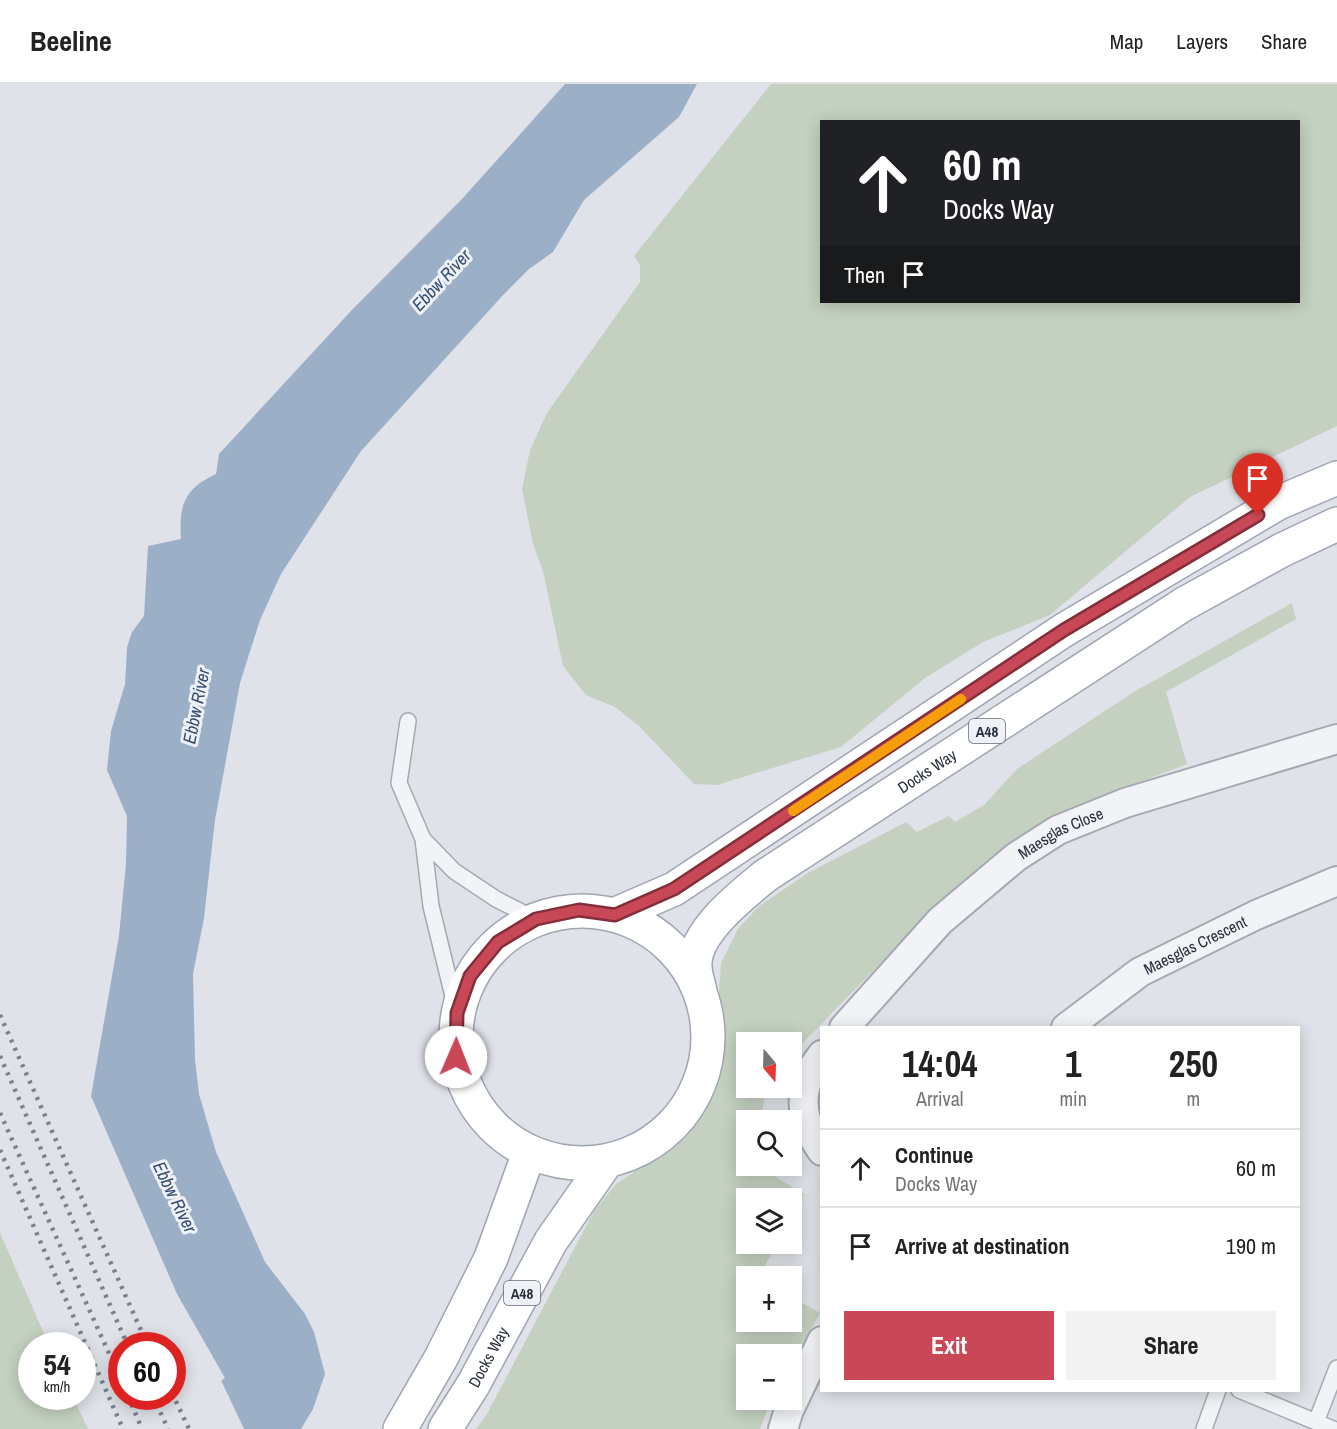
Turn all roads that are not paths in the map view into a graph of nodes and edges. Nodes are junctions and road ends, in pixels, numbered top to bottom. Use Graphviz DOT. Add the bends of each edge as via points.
graph roads {
  1 [pos="1337,478"];
  2 [pos="1337,524"];
  3 [pos="408,721"];
  4 [pos="1337,739"];
  5 [pos="423,839"];
  6 [pos="1337,881"];
  7 [pos="615,915"];
  8 [pos="536,919"];
  9 [pos="700,990"];
  10 [pos="457,1013"];
  11 [pos="846,1026"];
  12 [pos="1069,1026"];
  13 [pos="820,1057"];
  14 [pos="820,1148"];
  15 [pos="529,1153"];
  16 [pos="607,1161"];
  17 [pos="820,1345"];
  18 [pos="1337,1368"];
  19 [pos="1217,1392"];
  20 [pos="1244,1392"];
  21 [pos="1316,1422"];
  22 [pos="400,1429"];
  23 [pos="445,1429"];
  24 [pos="783,1429"];
  25 [pos="1204,1429"];
  26 [pos="1333,1429"];
  1 -- 7 [label="main road, A48" via="1278,504 1064,630 674,889"];
  2 -- 9 [label="main road, Docks Way / A48" via="1184,604 765,876 729,906 703,939 694,962"];
  3 -- 5 [label="lane" via="399,783"];
  4 -- 11 [label="street, Maesglas Close" via="1125,803 1058,830 1016,857 940,921"];
  5 -- 8 [label="lane" via="454,871"];
  5 -- 10 [label="lane" via="431,906"];
  6 -- 12 [label="street, Maesglas Crescent" via="1256,915 1140,972"];
  7 -- 8 [label="main road" via="579,910"];
  7 -- 9 [label="main road" via="654,933 686,964"];
  8 -- 10 [label="main road" via="498,942 470,976"];
  9 -- 16 [label="main road, Docks Way" via="709,1034 702,1077 681,1116 648,1145"];
  10 -- 15 [label="main road" via="456,1057 470,1099 493,1128"];
  13 -- 14 [label="street" via="806,1080 803,1099 809,1132"];
  15 -- 16 [label="main road" via="562,1162"];
  15 -- 22 [label="main road, A48" via="491,1258"];
  16 -- 23 [label="main road, Docks Way / A48" via="551,1241"];
  17 -- 24 [label="street"];
  18 -- 21 [label="lane"];
  19 -- 25 [label="lane"];
  20 -- 21 [label="lane"];
  21 -- 26 [label="lane"];
}
